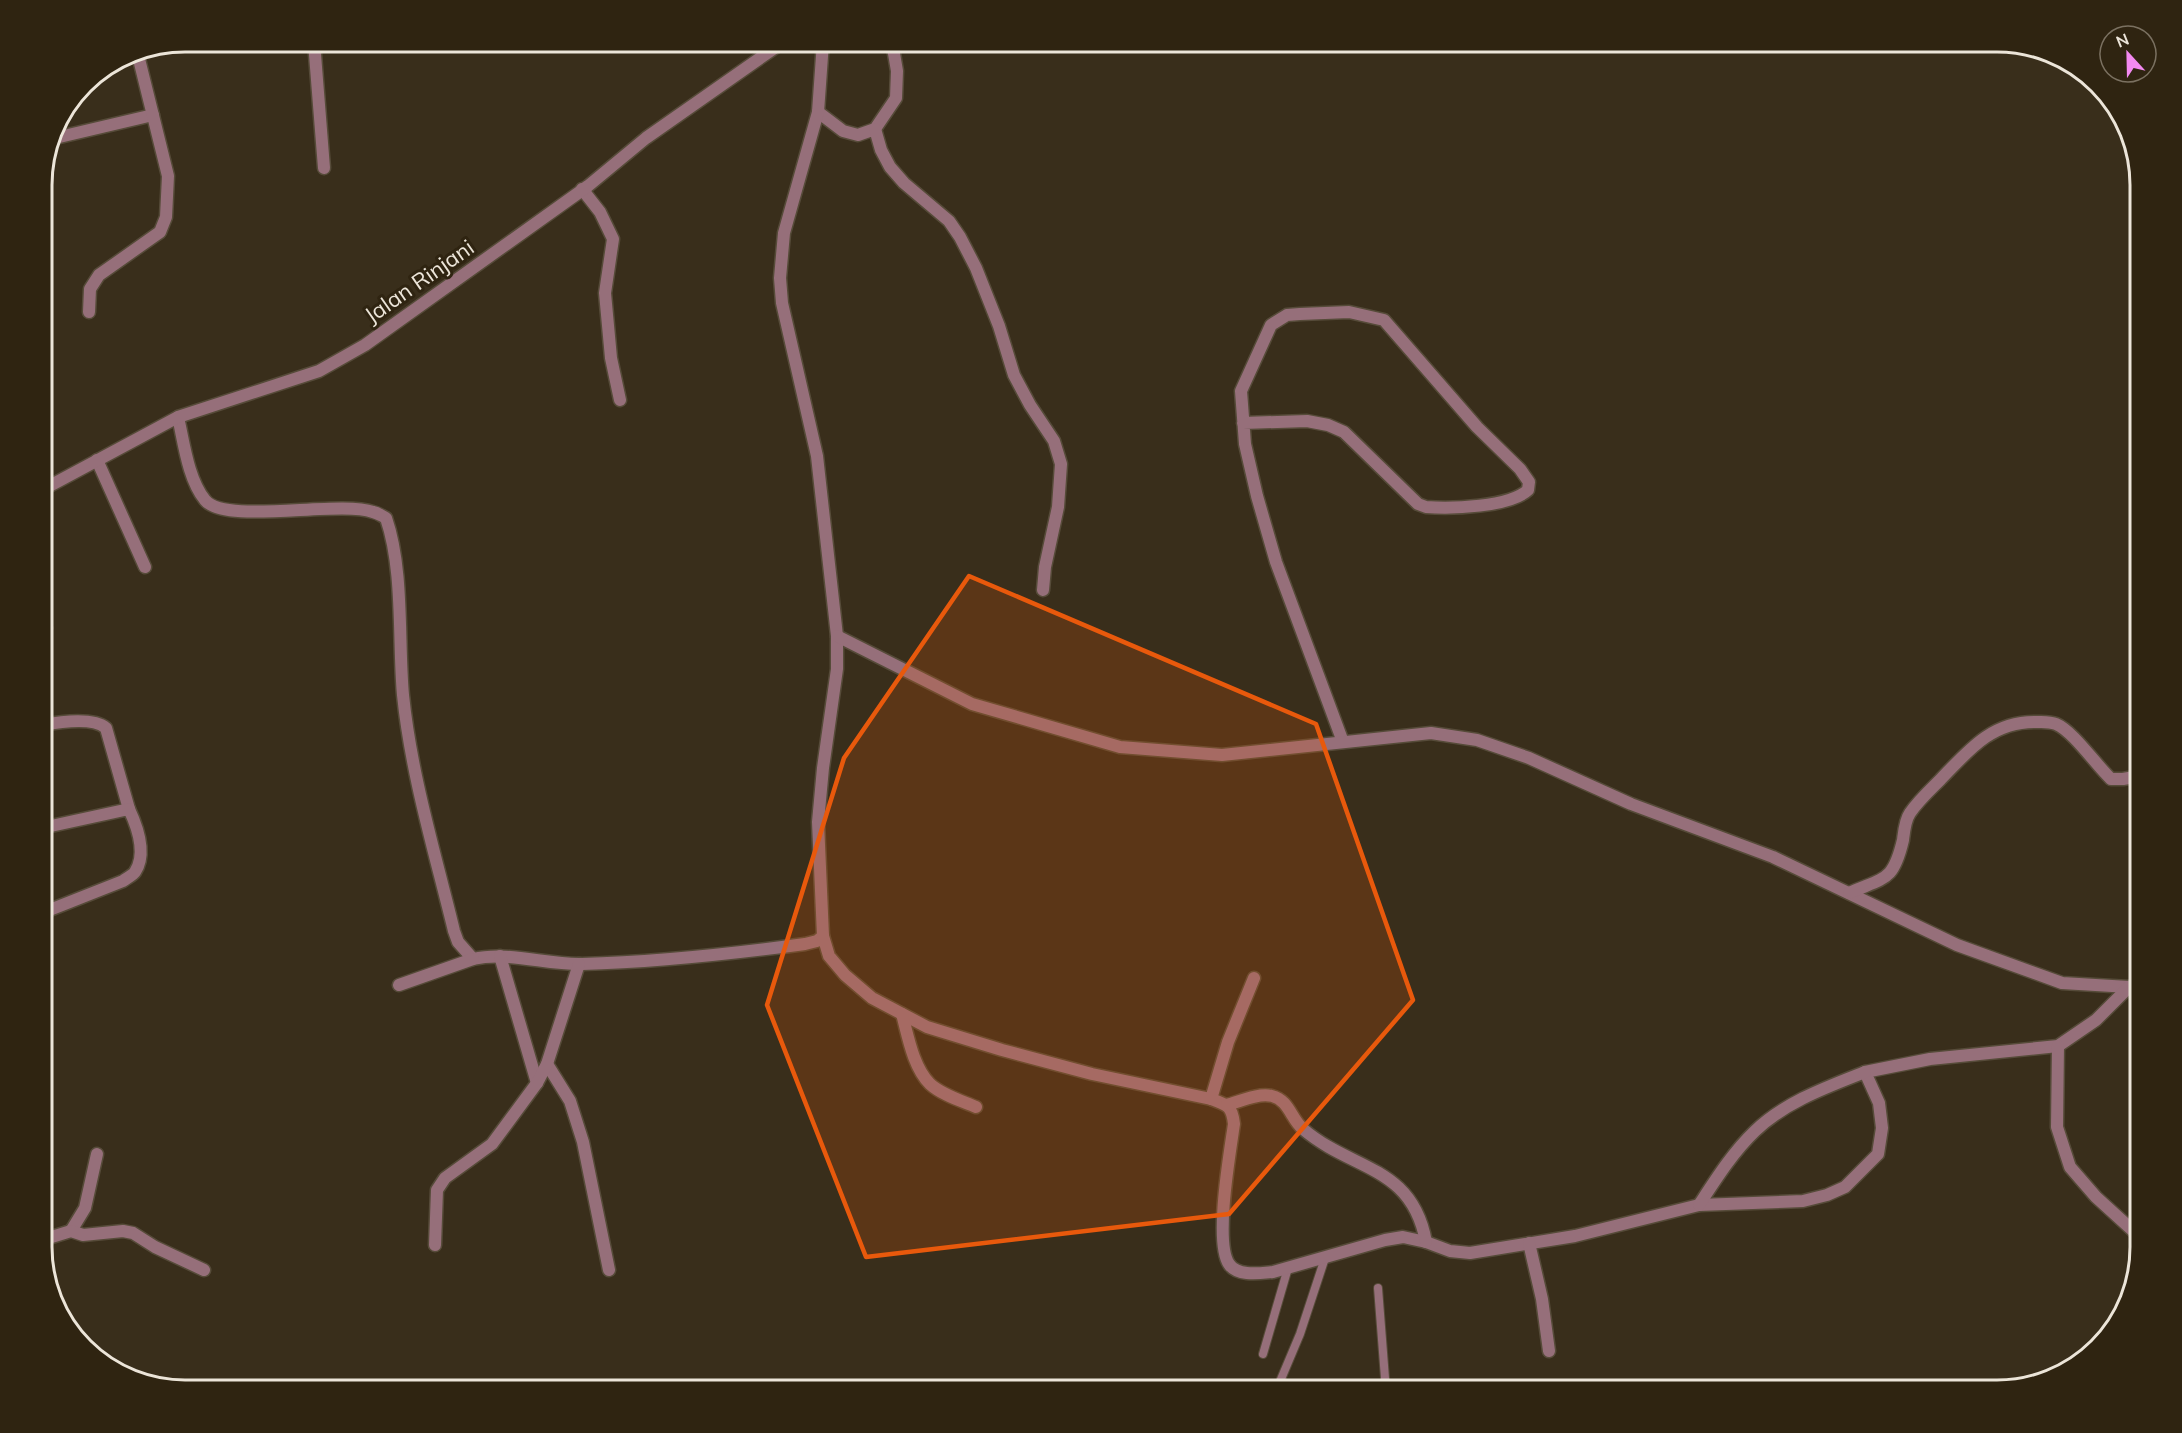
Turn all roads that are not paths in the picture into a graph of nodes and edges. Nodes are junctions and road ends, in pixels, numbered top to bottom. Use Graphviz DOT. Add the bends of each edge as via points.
graph roads {
  1 [pos="315,53"];
  2 [pos="768,53"];
  3 [pos="822,53"];
  4 [pos="894,53"];
  5 [pos="140,61"];
  6 [pos="818,112"];
  7 [pos="153,115"];
  8 [pos="875,129"];
  9 [pos="62,136"];
  10 [pos="324,168"];
  11 [pos="582,189"];
  12 [pos="89,312"];
  13 [pos="620,400"];
  14 [pos="178,417"];
  15 [pos="1243,423"];
  16 [pos="97,460"];
  17 [pos="53,484"];
  18 [pos="145,567"];
  19 [pos="1043,590"];
  20 [pos="837,636"];
  21 [pos="53,723"];
  22 [pos="1343,742"];
  23 [pos="2130,778"];
  24 [pos="129,809"];
  25 [pos="53,826"];
  26 [pos="1850,893"];
  27 [pos="53,909"];
  28 [pos="823,936"];
  29 [pos="500,956"];
  30 [pos="473,959"];
  31 [pos="579,964"];
  32 [pos="1254,978"];
  33 [pos="399,985"];
  34 [pos="2130,985"];
  35 [pos="2130,989"];
  36 [pos="903,1014"];
  37 [pos="2058,1046"];
  38 [pos="547,1064"];
  39 [pos="1865,1072"];
  40 [pos="537,1083"];
  41 [pos="1211,1099"];
  42 [pos="1227,1105"];
  43 [pos="976,1107"];
  44 [pos="97,1154"];
  45 [pos="1699,1205"];
  46 [pos="2130,1228"];
  47 [pos="71,1231"];
  48 [pos="53,1237"];
  49 [pos="1426,1242"];
  50 [pos="1529,1243"];
  51 [pos="435,1245"];
  52 [pos="1325,1258"];
  53 [pos="1288,1268"];
  54 [pos="204,1270"];
  55 [pos="609,1270"];
  56 [pos="1378,1288"];
  57 [pos="1549,1352"];
  58 [pos="1263,1354"];
  59 [pos="1281,1380"];
  60 [pos="1385,1380"];
  1 -- 10 [label="street"];
  2 -- 11 [label="street, Jalan Rinjani" via="646,138"];
  3 -- 6 [label="street"];
  4 -- 8 [label="street" via="896,98"];
  5 -- 7 [label="street"];
  6 -- 8 [label="street" via="843,131 858,135"];
  6 -- 20 [label="street" via="784,233 780,278 782,303 817,456"];
  7 -- 9 [label="street"];
  7 -- 12 [label="street" via="168,176 166,217 160,232 99,275 90,289"];
  8 -- 19 [label="street" via="890,167 949,221 960,237 976,267 1014,375 1054,441 1061,464 1058,507"];
  11 -- 13 [label="street" via="600,212 613,239 605,293 611,358"];
  11 -- 14 [label="street, Jalan Rinjani" via="339,360 319,371"];
  14 -- 16 [label="street, Jalan Rinjani"];
  14 -- 30 [label="street" via="193,476 211,506 236,512 347,509 386,518 399,604 404,696 419,787 454,931"];
  15 -- 15 [label="street" via="1241,391 1271,325 1287,315 1349,312 1384,320 1477,427 1520,469 1529,483 1528,490 1498,503 1426,507 1418,504 1344,432 1307,421"];
  15 -- 22 [label="street" via="1257,496 1276,562"];
  16 -- 17 [label="street, Jalan Rinjani"];
  16 -- 18 [label="street"];
  20 -- 22 [label="street" via="972,704 1120,747 1222,755"];
  20 -- 28 [label="street" via="837,669 818,822"];
  21 -- 24 [label="street" via="97,722 106,728"];
  22 -- 26 [label="street" via="1431,733 1477,740 1773,857"];
  23 -- 26 [label="street" via="2111,779 2075,737 2058,725 2022,722 2002,727 1975,744 1908,815 1897,864 1883,880"];
  24 -- 25 [label="street"];
  24 -- 27 [label="street" via="139,838 135,872 123,881"];
  26 -- 34 [label="street" via="1956,945 2062,983"];
  28 -- 31 [label="street" via="805,944 693,958"];
  28 -- 36 [label="street" via="829,956 845,975 872,999"];
  29 -- 30 [label="street"];
  29 -- 31 [label="street"];
  29 -- 40 [label="street"];
  30 -- 33 [label="street"];
  31 -- 38 [label="street"];
  32 -- 41 [label="street" via="1228,1042"];
  35 -- 37 [label="street" via="2096,1020"];
  36 -- 41 [label="street" via="927,1027 1002,1050"];
  36 -- 43 [label="street" via="912,1050 930,1084"];
  37 -- 39 [label="street" via="1930,1059"];
  37 -- 46 [label="street" via="2057,1127 2070,1167"];
  38 -- 40 [label="street"];
  38 -- 55 [label="street" via="570,1101 583,1142"];
  39 -- 45 [label="street" via="1822,1088 1777,1113 1755,1131 1724,1167"];
  39 -- 45 [label="street" via="1879,1103 1882,1128 1878,1154 1845,1187 1803,1201"];
  40 -- 51 [label="street" via="492,1144 445,1178 437,1190"];
  41 -- 42 [label="street"];
  42 -- 49 [label="street" via="1260,1095 1282,1100 1301,1127 1398,1184 1423,1223"];
  42 -- 53 [label="street" via="1234,1124 1223,1205 1228,1264 1235,1270 1257,1274"];
  44 -- 47 [label="street" via="85,1208"];
  45 -- 50 [label="street" via="1575,1236"];
  47 -- 48 [label="street"];
  47 -- 54 [label="street" via="83,1235 112,1230 133,1233"];
  49 -- 50 [label="street" via="1470,1253"];
  49 -- 52 [label="street" via="1384,1240"];
  50 -- 57 [label="street"];
  52 -- 53 [label="street"];
  52 -- 59 [label="lane"];
  53 -- 58 [label="lane"];
  56 -- 60 [label="lane"];
}
